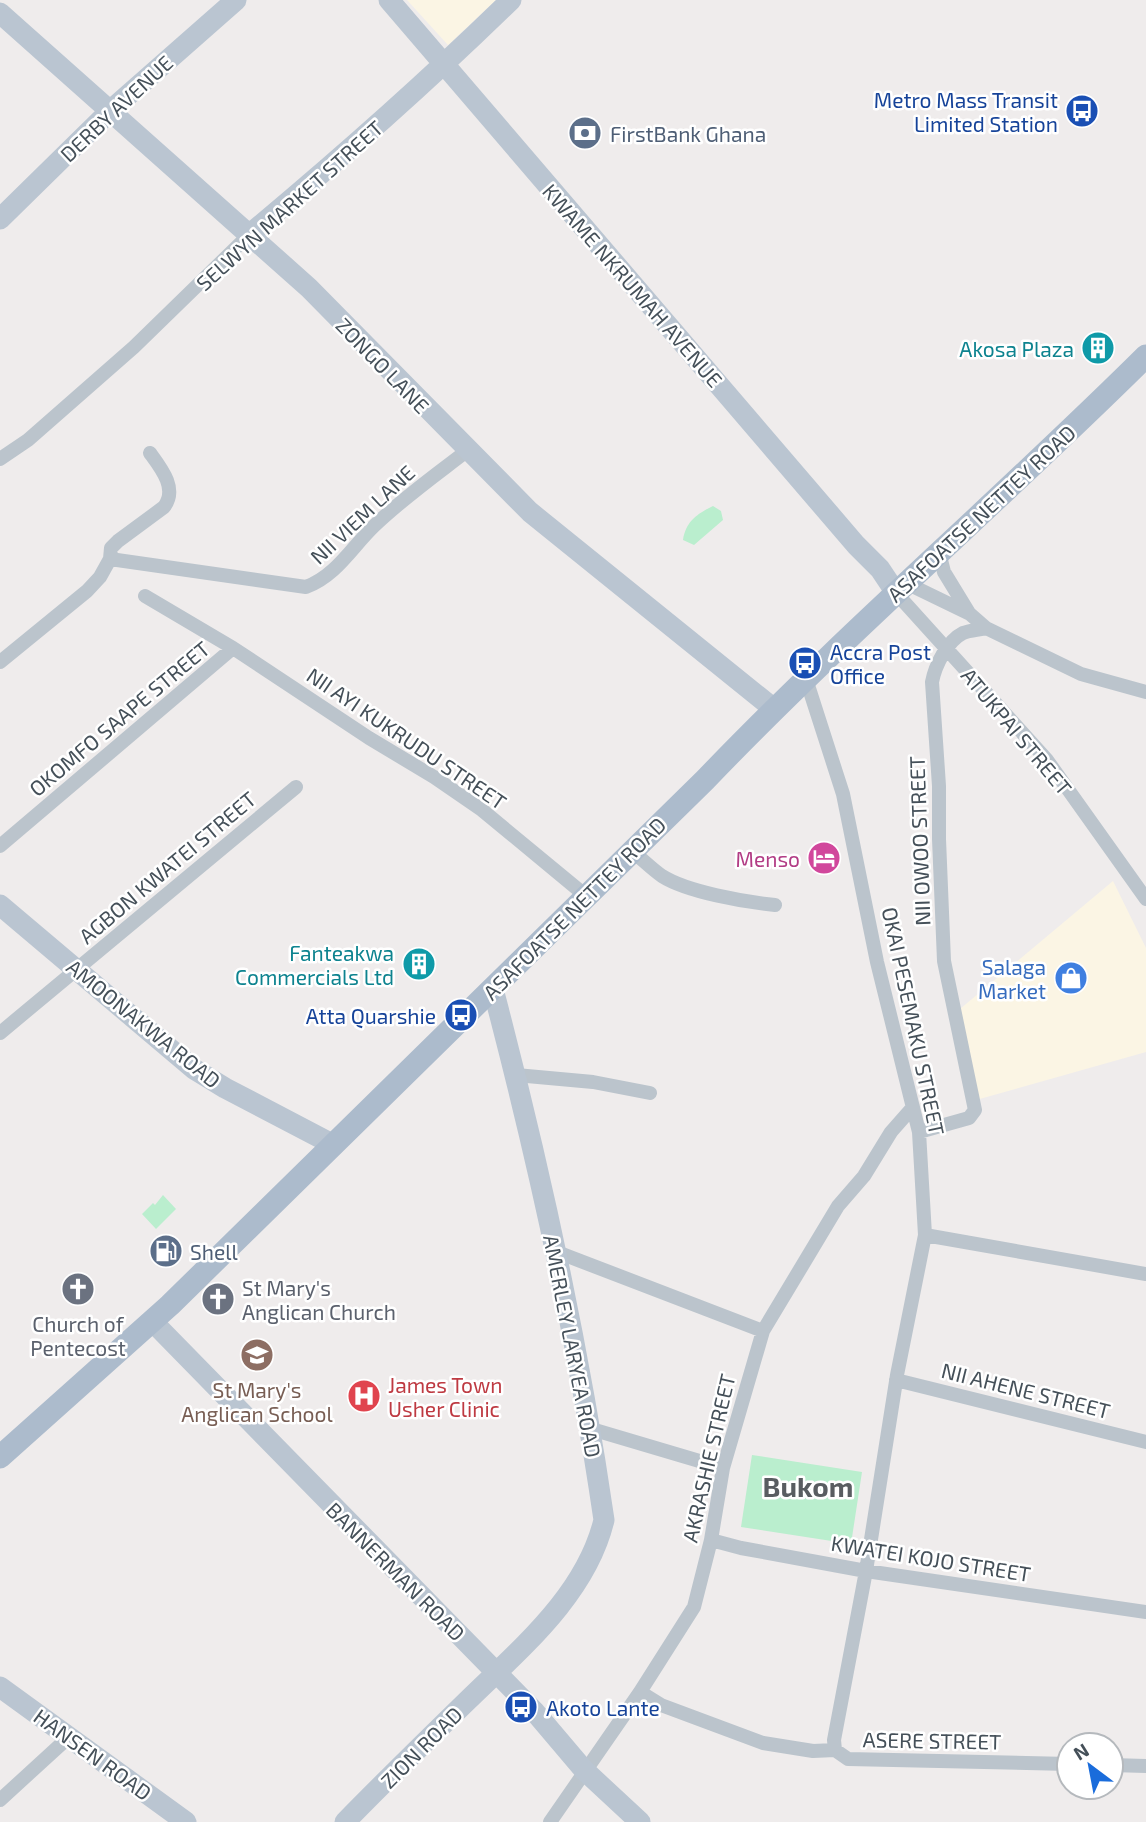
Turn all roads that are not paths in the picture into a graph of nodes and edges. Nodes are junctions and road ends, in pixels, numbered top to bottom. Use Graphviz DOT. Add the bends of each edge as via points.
graph roads {
  1 [pos="236,0"];
  2 [pos="389,0"];
  3 [pos="511,0"];
  4 [pos="0,13"];
  5 [pos="444,65"];
  6 [pos="110,111"];
  7 [pos="0,219"];
  8 [pos="250,234"];
  9 [pos="1146,356"];
  10 [pos="468,450"];
  11 [pos="150,453"];
  12 [pos="0,459"];
  13 [pos="939,552"];
  14 [pos="110,559"];
  15 [pos="901,588"];
  16 [pos="145,596"];
  17 [pos="970,614"];
  18 [pos="986,628"];
  19 [pos="233,648"];
  20 [pos="947,649"];
  21 [pos="0,662"];
  22 [pos="806,679"];
  23 [pos="1146,692"];
  24 [pos="774,709"];
  25 [pos="296,787"];
  26 [pos="0,846"];
  27 [pos="632,851"];
  28 [pos="586,897"];
  29 [pos="1146,899"];
  30 [pos="0,905"];
  31 [pos="775,905"];
  32 [pos="77,970"];
  33 [pos="493,989"];
  34 [pos="0,1033"];
  35 [pos="516,1075"];
  36 [pos="650,1093"];
  37 [pos="913,1107"];
  38 [pos="919,1132"];
  39 [pos="334,1145"];
  40 [pos="925,1235"];
  41 [pos="557,1252"];
  42 [pos="1146,1274"];
  43 [pos="152,1321"];
  44 [pos="763,1331"];
  45 [pos="896,1380"];
  46 [pos="588,1428"];
  47 [pos="1146,1441"];
  48 [pos="0,1457"];
  49 [pos="723,1468"];
  50 [pos="711,1540"];
  51 [pos="866,1571"];
  52 [pos="1146,1612"];
  53 [pos="496,1672"];
  54 [pos="0,1687"];
  55 [pos="640,1692"];
  56 [pos="70,1736"];
  57 [pos="835,1750"];
  58 [pos="1055,1764"];
  59 [pos="1125,1765"];
  60 [pos="1146,1766"];
  61 [pos="584,1770"];
  62 [pos="0,1800"];
  63 [pos="186,1822"];
  64 [pos="345,1822"];
  65 [pos="550,1822"];
  66 [pos="640,1822"];
  1 -- 6 [label="street, DERBY AVENUE"];
  2 -- 5 [label="street, KWAME NKRUMAH AVENUE"];
  3 -- 5 [label="street, SELWYN MARKET STREET"];
  4 -- 6 [label="street, ZONGO LANE"];
  5 -- 8 [label="street, SELWYN MARKET STREET"];
  5 -- 15 [label="street, KWAME NKRUMAH AVENUE" via="856,545"];
  6 -- 7 [label="street, DERBY AVENUE"];
  6 -- 8 [label="street, ZONGO LANE"];
  8 -- 10 [label="street, ZONGO LANE"];
  8 -- 12 [label="street, SELWYN MARKET STREET" via="134,347"];
  9 -- 13 [label="main road, ASAFOATSE NETTEY ROAD"];
  10 -- 14 [label="street, NII VIEM LANE" via="375,525 319,583 306,587"];
  10 -- 24 [label="street, ZONGO LANE" via="530,512"];
  11 -- 14 [label="street" via="169,483 168,501 118,541 111,548"];
  13 -- 15 [label="main road, ASAFOATSE NETTEY ROAD"];
  13 -- 17 [label="street" via="944,572"];
  14 -- 21 [label="street" via="87,591"];
  15 -- 17 [label="street"];
  15 -- 20 [label="street, ATUKPAI STREET"];
  15 -- 22 [label="main road, ASAFOATSE NETTEY ROAD"];
  16 -- 19 [label="street, NII AYI KUKRUDU STREET"];
  17 -- 18 [label="street"];
  18 -- 20 [label="street" via="964,633"];
  18 -- 23 [label="street" via="1081,674"];
  19 -- 26 [label="street, OKOMFO SAAPE STREET"];
  19 -- 28 [label="street, NII AYI KUKRUDU STREET" via="482,810"];
  20 -- 29 [label="street, ATUKPAI STREET" via="1047,760"];
  20 -- 38 [label="street, NII OWOO STREET" via="932,682 944,961 975,1110 973,1115"];
  22 -- 24 [label="main road, ASAFOATSE NETTEY ROAD"];
  22 -- 37 [label="street, OKAI PESEMAKU STREET" via="843,794"];
  24 -- 27 [label="main road, ASAFOATSE NETTEY ROAD"];
  25 -- 32 [label="street, AGBON KWATEI STREET"];
  27 -- 28 [label="main road, ASAFOATSE NETTEY ROAD"];
  27 -- 31 [label="street" via="663,877 721,896"];
  28 -- 33 [label="main road, ASAFOATSE NETTEY ROAD"];
  30 -- 32 [label="street, AMOONAKWA ROAD"];
  32 -- 34 [label="street, AGBON KWATEI STREET"];
  32 -- 39 [label="street, AMOONAKWA ROAD" via="194,1069"];
  33 -- 35 [label="street, AMERLEY LARYEA ROAD"];
  33 -- 39 [label="main road, ASAFOATSE NETTEY ROAD"];
  35 -- 36 [label="street"];
  35 -- 41 [label="street, AMERLEY LARYEA ROAD"];
  37 -- 38 [label="street, OKAI PESEMAKU STREET"];
  37 -- 44 [label="street, AKRASHIE STREET" via="838,1206"];
  38 -- 40 [label="street, OKAI PESEMAKU STREET"];
  39 -- 43 [label="main road, ASAFOATSE NETTEY ROAD"];
  40 -- 42 [label="street"];
  40 -- 45 [label="street, OKAI PESEMAKU STREET"];
  41 -- 44 [label="street"];
  41 -- 46 [label="street, AMERLEY LARYEA ROAD"];
  43 -- 48 [label="main road, ASAFOATSE NETTEY ROAD"];
  43 -- 53 [label="street, BANNERMAN ROAD"];
  44 -- 49 [label="street, AKRASHIE STREET"];
  45 -- 47 [label="street, NII AHENE STREET"];
  45 -- 51 [label="street, OKAI PESEMAKU STREET"];
  46 -- 49 [label="street"];
  46 -- 53 [label="street, AMERLEY LARYEA ROAD" via="604,1520 597,1548 558,1606"];
  49 -- 50 [label="street, AKRASHIE STREET"];
  50 -- 51 [label="street, KWATEI KOJO STREET"];
  50 -- 55 [label="street, AKRASHIE STREET" via="694,1607"];
  51 -- 52 [label="street, KWATEI KOJO STREET"];
  51 -- 57 [label="street, OKAI PESEMAKU STREET"];
  53 -- 61 [label="street, BANNERMAN ROAD"];
  53 -- 64 [label="street, ZION ROAD"];
  54 -- 56 [label="street, HANSEN ROAD"];
  55 -- 57 [label="street, ASERE STREET" via="763,1743"];
  55 -- 61 [label="street, AKRASHIE STREET"];
  56 -- 62 [label="street"];
  56 -- 63 [label="street, HANSEN ROAD"];
  57 -- 58 [label="street, ASERE STREET" via="856,1760"];
  59 -- 60 [label="street"];
  61 -- 65 [label="street, AKRASHIE STREET"];
  61 -- 66 [label="street, BANNERMAN ROAD"];
}
